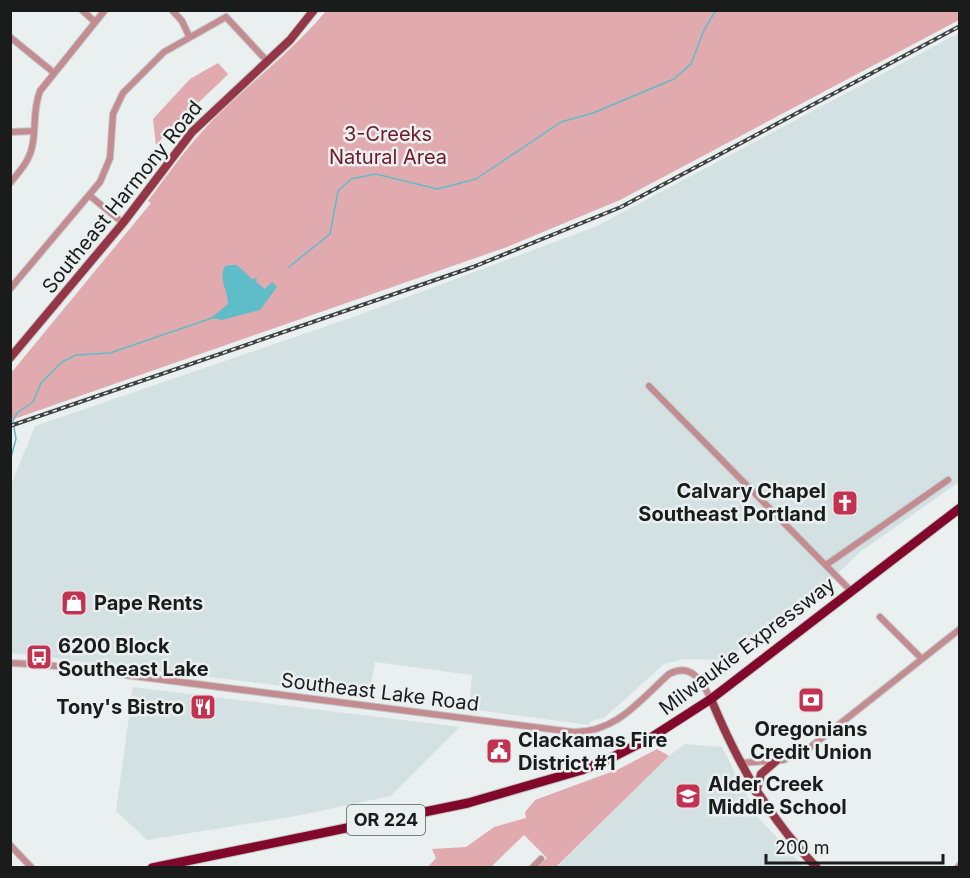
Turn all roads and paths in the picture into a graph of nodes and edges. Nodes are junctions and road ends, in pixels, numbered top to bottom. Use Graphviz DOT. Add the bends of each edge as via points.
graph roads {
  1 [pos="82,10"];
  2 [pos="105,10"];
  3 [pos="172,10"];
  4 [pos="314,10"];
  5 [pos="227,14"];
  6 [pos="95,22"];
  7 [pos="189,36"];
  8 [pos="10,37"];
  9 [pos="267,61"];
  10 [pos="53,72"];
  11 [pos="34,131"];
  12 [pos="10,132"];
  13 [pos="10,183"];
  14 [pos="89,195"];
  15 [pos="123,223"];
  16 [pos="10,289"];
  17 [pos="10,358"];
  18 [pos="649,386"];
  19 [pos="948,480"];
  20 [pos="960,508"];
  21 [pos="826,565"];
  22 [pos="851,591"];
  23 [pos="880,617"];
  24 [pos="960,629"];
  25 [pos="922,659"];
  26 [pos="10,663"];
  27 [pos="711,699"];
  28 [pos="776,761"];
  29 [pos="740,763"];
  30 [pos="756,792"];
  31 [pos="10,845"];
  32 [pos="541,859"];
  33 [pos="32,867"];
  34 [pos="152,867"];
  35 [pos="532,867"];
  36 [pos="817,867"];
  1 -- 6 [label="street"];
  2 -- 6 [label="street"];
  3 -- 7 [label="street"];
  4 -- 9 [label="main road, Southeast Harmony Road" via="296,34"];
  5 -- 7 [label="street"];
  5 -- 9 [label="street"];
  6 -- 10 [label="street"];
  7 -- 14 [label="street" via="157,58 120,98 111,120 108,166"];
  8 -- 10 [label="street"];
  9 -- 15 [label="main road, Southeast Harmony Road" via="192,132"];
  10 -- 11 [label="street" via="37,99"];
  11 -- 12 [label="street"];
  11 -- 13 [label="street" via="29,157"];
  14 -- 15 [label="street"];
  14 -- 16 [label="street"];
  15 -- 17 [label="main road, Southeast Harmony Road"];
  18 -- 21 [label="street"];
  19 -- 21 [label="street"];
  20 -- 22 [label="highway, Milwaukie Expressway / OR 224"];
  21 -- 22 [label="street"];
  22 -- 27 [label="highway, Milwaukie Expressway / OR 224"];
  23 -- 25 [label="street"];
  24 -- 25 [label="street"];
  25 -- 28 [label="street" via="813,745 796,756"];
  26 -- 27 [label="street, Southeast Lake Road" via="573,732 592,731 612,723 678,670 697,676"];
  27 -- 29 [label="main road"];
  27 -- 34 [label="highway, Milwaukie Expressway / OR 224" via="633,747 533,786 468,803"];
  28 -- 29 [label="street"];
  28 -- 30 [label="main road" via="761,774"];
  29 -- 30 [label="main road"];
  30 -- 36 [label="main road" via="776,822"];
  31 -- 33 [label="street"];
  32 -- 35 [label="street"];
}
